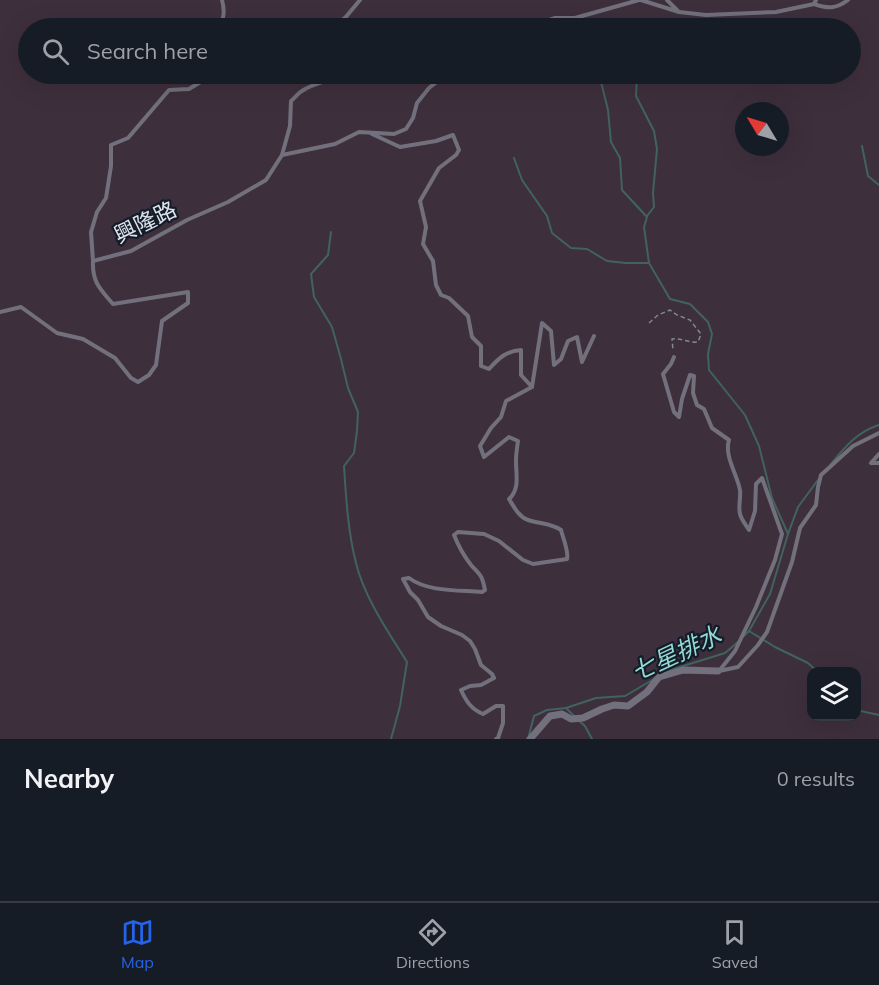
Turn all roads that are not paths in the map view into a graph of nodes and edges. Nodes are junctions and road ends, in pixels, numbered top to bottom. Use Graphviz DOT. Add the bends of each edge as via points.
graph roads {
  1 [pos="222,0"];
  2 [pos="360,0"];
  3 [pos="640,0"];
  4 [pos="667,0"];
  5 [pos="848,0"];
  6 [pos="815,2"];
  7 [pos="679,12"];
  8 [pos="224,18"];
  9 [pos="345,18"];
  10 [pos="555,18"];
  11 [pos="575,18"];
  12 [pos="575,18"];
  13 [pos="197,84"];
  14 [pos="316,84"];
  15 [pos="434,84"];
  16 [pos="368,133"];
  17 [pos="282,155"];
  18 [pos="93,261"];
  19 [pos="0,312"];
  20 [pos="594,336"];
  21 [pos="674,357"];
  22 [pos="532,387"];
  23 [pos="879,434"];
  24 [pos="879,454"];
  25 [pos="879,463"];
  26 [pos="718,671"];
  27 [pos="496,739"];
  28 [pos="530,739"];
  1 -- 8 [label="lane"];
  2 -- 9 [label="lane"];
  3 -- 7 [label="lane"];
  3 -- 11 [label="lane"];
  4 -- 7 [label="lane"];
  5 -- 6 [label="lane" via="840,6 825,8"];
  6 -- 7 [label="lane" via="776,12"];
  10 -- 12 [label="lane"];
  13 -- 18 [label="lane" via="189,89 169,90 128,138 111,145 106,198 91,232"];
  14 -- 17 [label="lane, 興隆路" via="291,101 290,126"];
  15 -- 16 [label="lane" via="417,103 406,129 394,134"];
  16 -- 17 [label="lane" via="359,132 335,144"];
  16 -- 22 [label="lane" via="400,147 453,135 459,150 440,168 420,201 426,227 423,244 433,261 441,296 449,298 468,316 472,337 481,346 481,366 489,369 502,355 520,350 521,375"];
  17 -- 18 [label="lane, 興隆路" via="266,180 228,202 131,251"];
  18 -- 19 [label="lane, 興隆路" via="97,287 113,304 188,292 188,303 162,321 156,365 138,382 115,358 83,339 57,333 21,308"];
  20 -- 22 [label="lane" via="582,362 577,337 568,341 561,359 554,365 551,331 542,323"];
  21 -- 26 [label="lane" via="663,374 674,412 679,417 690,375 694,376 697,405 704,409 712,428 729,440 728,455 740,492 740,514 749,530 756,484 762,478 782,534 756,607 735,651"];
  22 -- 27 [label="lane" via="506,401 501,417 480,446 484,457 509,437 518,441 518,484 509,499 526,520 561,530 567,559 533,564 484,534 458,532 454,535 478,571 485,590 438,588 403,579 428,617 470,641 481,665 492,674 494,678 481,685 461,690 475,711 483,714 503,706 503,723"];
  23 -- 26 [label="lane" via="853,446 821,474 816,505 800,528 767,632 738,667"];
  24 -- 25 [label="lane" via="871,463"];
  26 -- 28 [label="street" via="683,670 660,677 628,706 614,705 583,718 550,716"];
}
